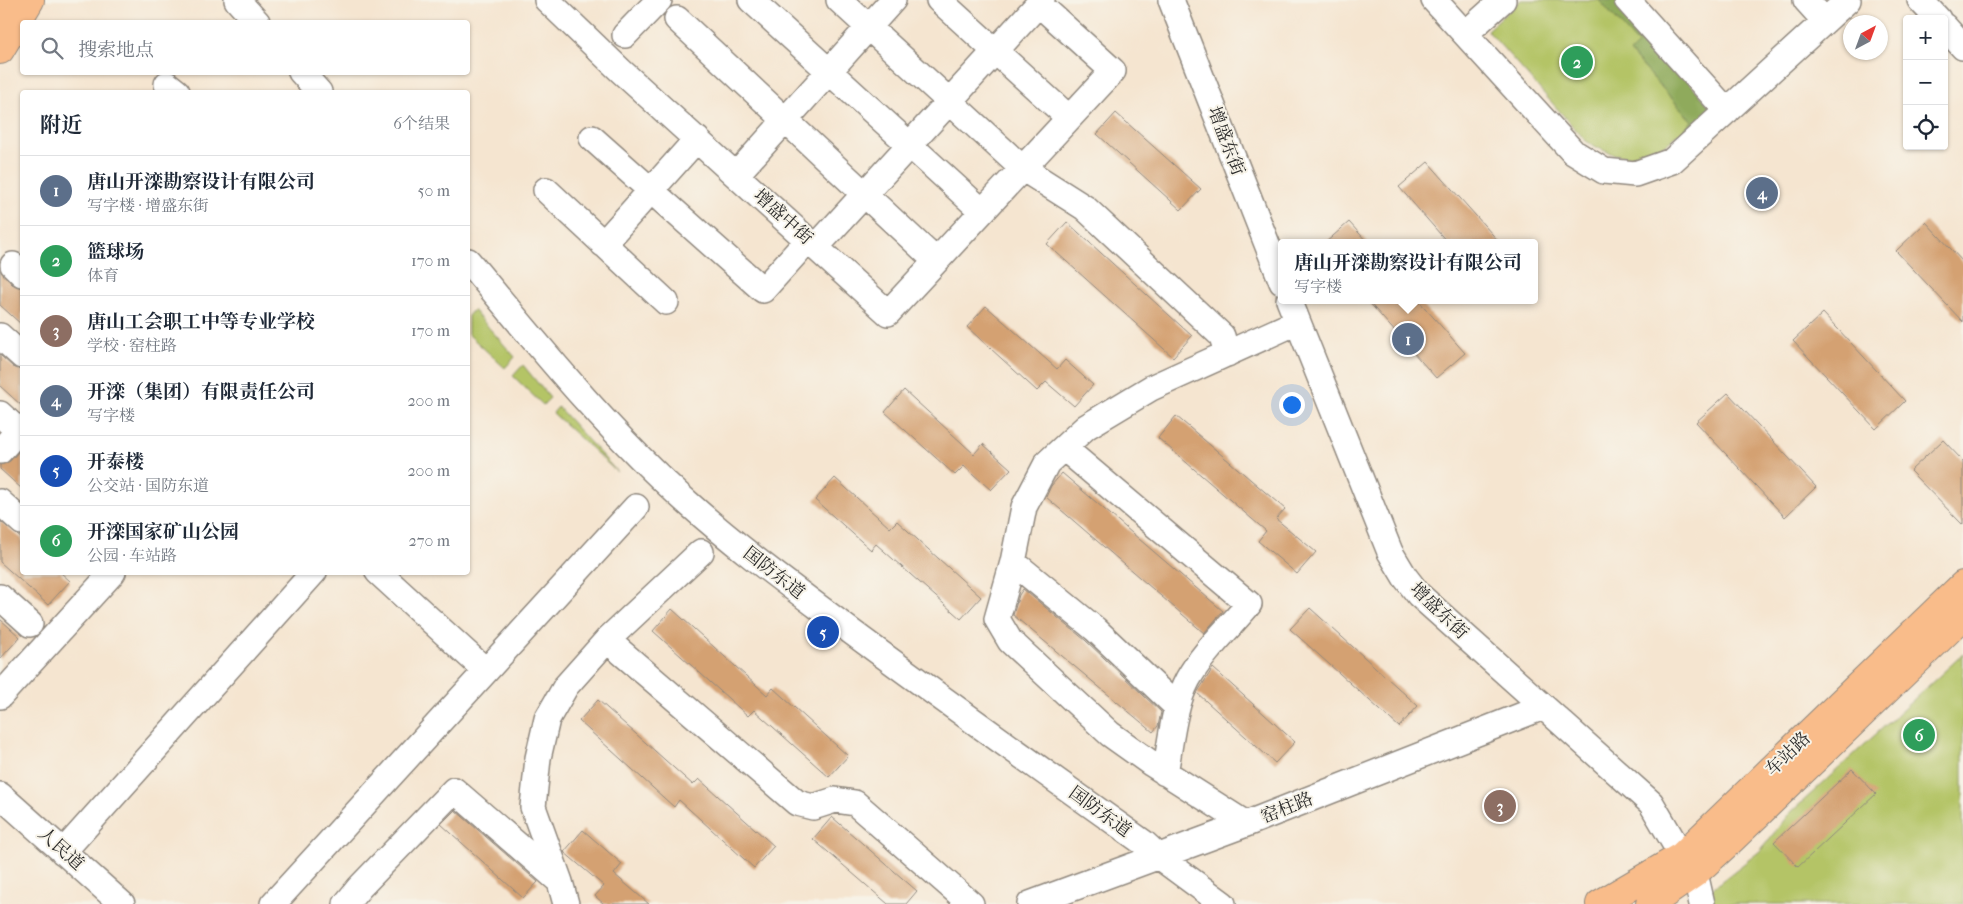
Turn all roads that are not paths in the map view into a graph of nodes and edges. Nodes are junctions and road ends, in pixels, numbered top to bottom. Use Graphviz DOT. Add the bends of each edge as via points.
graph roads {
  1 [pos="6,0"];
  2 [pos="30,0"];
  3 [pos="237,0"];
  4 [pos="547,0"];
  5 [pos="659,0"];
  6 [pos="751,0"];
  7 [pos="839,0"];
  8 [pos="893,0"];
  9 [pos="939,0"];
  10 [pos="1171,0"];
  11 [pos="1434,0"];
  12 [pos="1503,0"];
  13 [pos="1627,0"];
  14 [pos="1806,0"];
  15 [pos="1848,0"];
  16 [pos="1920,0"];
  17 [pos="1041,2"];
  18 [pos="0,12"];
  19 [pos="1934,15"];
  20 [pos="677,19"];
  21 [pos="255,20"];
  22 [pos="1825,21"];
  23 [pos="869,27"];
  24 [pos="1948,30"];
  25 [pos="1465,34"];
  26 [pos="625,36"];
  27 [pos="1963,47"];
  28 [pos="0,50"];
  29 [pos="996,52"];
  30 [pos="829,72"];
  31 [pos="304,75"];
  32 [pos="317,90"];
  33 [pos="950,101"];
  34 [pos="1728,111"];
  35 [pos="1069,118"];
  36 [pos="785,120"];
  37 [pos="592,138"];
  38 [pos="697,139"];
  39 [pos="910,145"];
  40 [pos="1022,168"];
  41 [pos="736,175"];
  42 [pos="546,190"];
  43 [pos="651,190"];
  44 [pos="865,194"];
  45 [pos="982,211"];
  46 [pos="812,243"];
  47 [pos="603,244"];
  48 [pos="936,260"];
  49 [pos="470,263"];
  50 [pos="1278,272"];
  51 [pos="666,302"];
  52 [pos="1293,311"];
  53 [pos="0,336"];
  54 [pos="20,354"];
  55 [pos="1227,354"];
  56 [pos="0,414"];
  57 [pos="20,430"];
  58 [pos="20,432"];
  59 [pos="1064,448"];
  60 [pos="0,451"];
  61 [pos="0,502"];
  62 [pos="636,507"];
  63 [pos="20,520"];
  64 [pos="701,552"];
  65 [pos="1013,562"];
  66 [pos="111,575"];
  67 [pos="311,575"];
  68 [pos="381,575"];
  69 [pos="1963,585"];
  70 [pos="0,597"];
  71 [pos="1963,616"];
  72 [pos="30,624"];
  73 [pos="607,640"];
  74 [pos="486,671"];
  75 [pos="0,696"];
  76 [pos="1177,707"];
  77 [pos="1543,707"];
  78 [pos="1165,773"];
  79 [pos="0,795"];
  80 [pos="1246,824"];
  81 [pos="63,852"];
  82 [pos="1158,856"];
  83 [pos="1689,865"];
  84 [pos="563,893"];
  85 [pos="122,904"];
  86 [pos="274,904"];
  87 [pos="346,904"];
  88 [pos="971,904"];
  89 [pos="1030,904"];
  90 [pos="1223,904"];
  91 [pos="1600,904"];
  92 [pos="1650,904"];
  93 [pos="1702,904"];
  1 -- 18 [label="main road"];
  2 -- 28 [label="main road"];
  3 -- 21 [label="street"];
  4 -- 38 [label="street, 增盛中街"];
  5 -- 26 [label="street"];
  6 -- 30 [label="street"];
  7 -- 23 [label="street"];
  8 -- 23 [label="street"];
  9 -- 29 [label="street"];
  10 -- 50 [label="street, 增盛东街"];
  11 -- 25 [label="street"];
  12 -- 25 [label="street"];
  13 -- 34 [label="street"];
  14 -- 22 [label="street"];
  15 -- 22 [label="street"];
  16 -- 19 [label="street"];
  17 -- 29 [label="street, 增盛中街"];
  17 -- 35 [label="street" via="1113,70"];
  20 -- 36 [label="street"];
  22 -- 34 [label="street"];
  23 -- 30 [label="street"];
  23 -- 33 [label="street"];
  24 -- 27 [label="street"];
  25 -- 34 [label="street" via="1573,152 1604,171 1635,174 1672,161"];
  29 -- 33 [label="street, 增盛中街"];
  29 -- 35 [label="street"];
  30 -- 36 [label="street"];
  30 -- 39 [label="street"];
  31 -- 32 [label="street"];
  33 -- 39 [label="street, 增盛中街"];
  33 -- 40 [label="street"];
  35 -- 40 [label="street"];
  36 -- 41 [label="street"];
  36 -- 44 [label="street"];
  37 -- 43 [label="street"];
  38 -- 41 [label="street, 增盛中街"];
  38 -- 43 [label="street"];
  39 -- 44 [label="street, 增盛中街"];
  39 -- 45 [label="street"];
  40 -- 45 [label="street"];
  40 -- 55 [label="street" via="1085,208 1222,336"];
  41 -- 46 [label="street, 增盛中街"];
  42 -- 47 [label="street"];
  43 -- 46 [label="street" via="764,290"];
  43 -- 47 [label="street"];
  44 -- 46 [label="street, 增盛中街"];
  44 -- 48 [label="street"];
  45 -- 48 [label="street"];
  46 -- 48 [label="street" via="888,313"];
  47 -- 51 [label="street"];
  49 -- 82 [label="street, 国防东道" via="566,379 645,464 690,506 763,566"];
  52 -- 55 [label="street"];
  52 -- 77 [label="street, 增盛东街" via="1390,552 1404,577 1419,595"];
  53 -- 54 [label="street"];
  55 -- 59 [label="street" via="1152,388 1086,427"];
  56 -- 57 [label="street"];
  58 -- 60 [label="street"];
  59 -- 65 [label="street" via="1047,463 1024,507"];
  59 -- 76 [label="street" via="1249,604 1202,658"];
  61 -- 63 [label="street"];
  62 -- 74 [label="street"];
  64 -- 73 [label="street"];
  65 -- 76 [label="street" via="1095,628"];
  65 -- 78 [label="street" via="997,619 1010,641 1110,734"];
  66 -- 75 [label="street"];
  67 -- 81 [label="street"];
  68 -- 74 [label="street"];
  69 -- 83 [label="main road, 车站路"];
  70 -- 72 [label="street"];
  71 -- 83 [label="main road, 车站路"];
  73 -- 84 [label="street" via="566,686 547,719 538,758 533,807"];
  73 -- 88 [label="street" via="797,803 813,807 835,800 855,803"];
  74 -- 86 [label="street"];
  76 -- 78 [label="street"];
  77 -- 80 [label="street, 窑柱路"];
  77 -- 83 [label="street, 增盛东街" via="1652,804"];
  78 -- 80 [label="street"];
  79 -- 81 [label="street, 人民道"];
  80 -- 82 [label="street, 窑柱路"];
  81 -- 85 [label="street, 人民道"];
  82 -- 89 [label="street, 窑柱路"];
  82 -- 90 [label="street, 国防东道"];
  83 -- 91 [label="main road, 车站路"];
  83 -- 92 [label="main road, 车站路"];
  83 -- 93 [label="street, 增盛东街"];
  84 -- 87 [label="street" via="454,790"];
}
